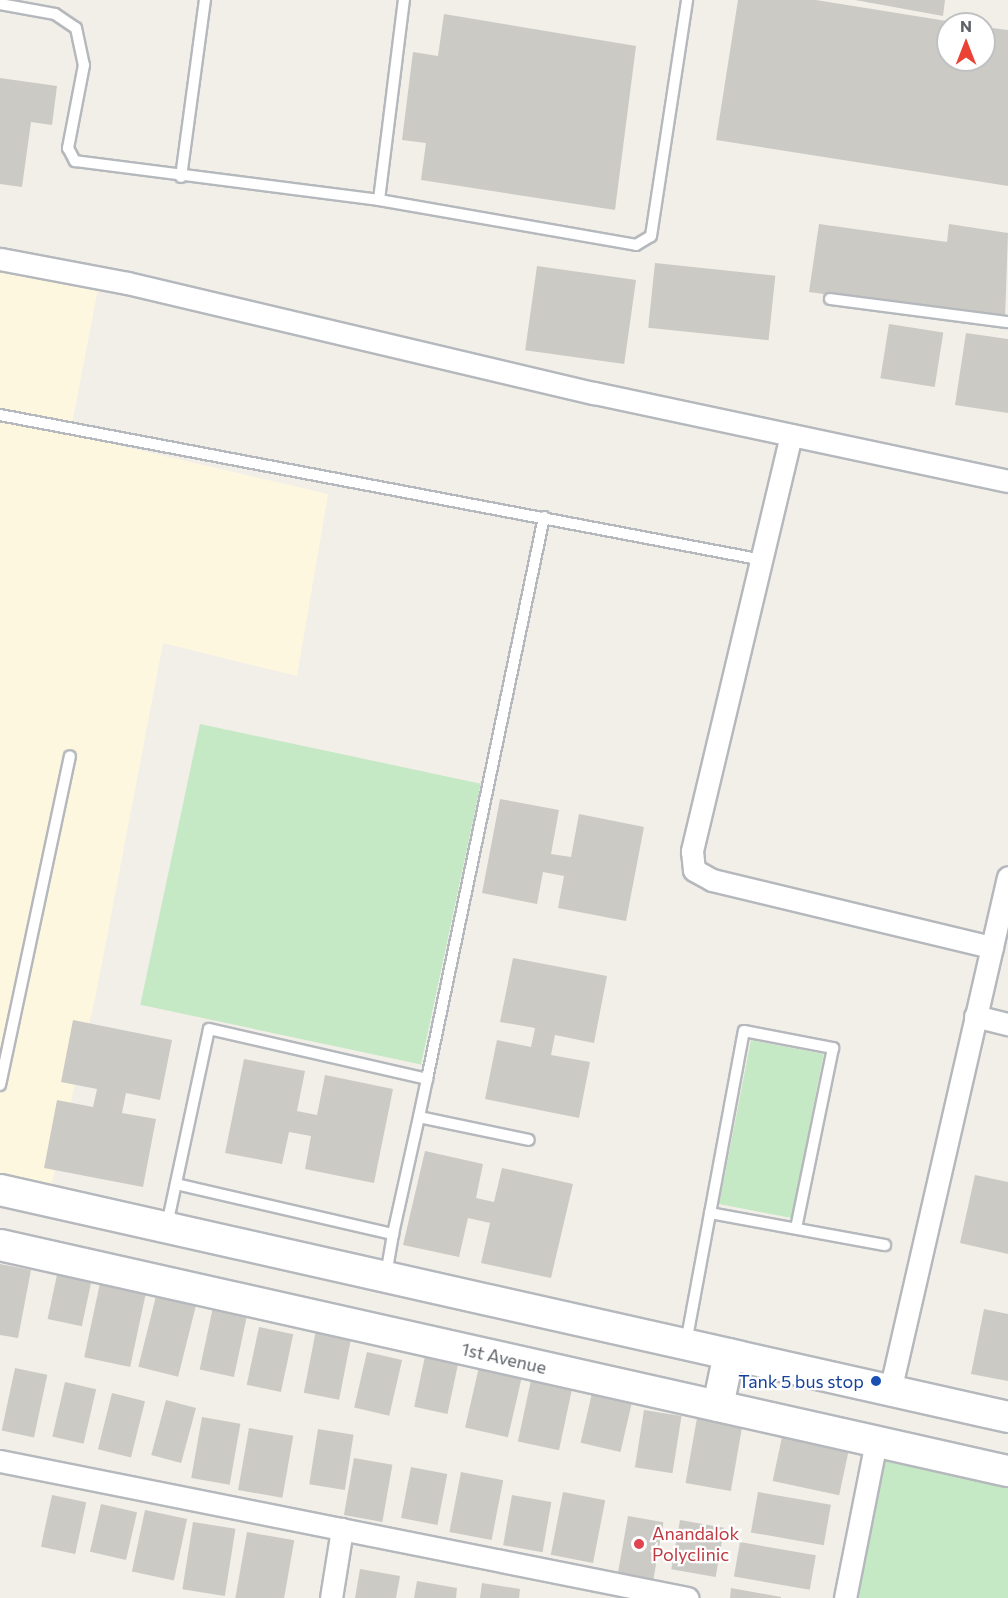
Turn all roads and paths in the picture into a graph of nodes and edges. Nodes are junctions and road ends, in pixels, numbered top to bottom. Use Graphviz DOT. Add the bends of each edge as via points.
graph roads {
  1 [pos="205,0"];
  2 [pos="404,0"];
  3 [pos="687,0"];
  4 [pos="0,4"];
  5 [pos="181,177"];
  6 [pos="379,200"];
  7 [pos="0,259"];
  8 [pos="830,299"];
  9 [pos="1008,322"];
  10 [pos="0,415"];
  11 [pos="791,435"];
  12 [pos="1008,481"];
  13 [pos="544,517"];
  14 [pos="763,560"];
  15 [pos="70,756"];
  16 [pos="1008,877"];
  17 [pos="992,947"];
  18 [pos="975,1016"];
  19 [pos="1008,1024"];
  20 [pos="427,1079"];
  21 [pos="0,1085"];
  22 [pos="419,1117"];
  23 [pos="529,1140"];
  24 [pos="176,1184"];
  25 [pos="0,1190"];
  26 [pos="710,1213"];
  27 [pos="166,1228"];
  28 [pos="796,1228"];
  29 [pos="393,1234"];
  30 [pos="0,1245"];
  31 [pos="885,1245"];
  32 [pos="386,1277"];
  33 [pos="685,1345"];
  34 [pos="729,1354"];
  35 [pos="890,1390"];
  36 [pos="718,1406"];
  37 [pos="1008,1417"];
  38 [pos="876,1442"];
  39 [pos="0,1461"];
  40 [pos="1008,1471"];
  41 [pos="342,1529"];
  42 [pos="331,1598"];
  43 [pos="687,1598"];
  44 [pos="845,1598"];
  1 -- 5 [label="lane"];
  2 -- 6 [label="lane"];
  3 -- 6 [label="lane" via="651,236 645,243"];
  4 -- 5 [label="lane" via="55,14 76,28 84,65 68,148 75,161"];
  5 -- 6 [label="lane"];
  7 -- 11 [label="street" via="127,282 594,393"];
  8 -- 9 [label="lane"];
  10 -- 13 [label="lane"];
  11 -- 12 [label="street"];
  11 -- 14 [label="street"];
  13 -- 14 [label="lane"];
  13 -- 20 [label="lane"];
  14 -- 17 [label="street" via="692,851 694,870 712,880"];
  15 -- 21 [label="lane"];
  16 -- 17 [label="street"];
  17 -- 18 [label="street"];
  18 -- 19 [label="street"];
  18 -- 35 [label="street"];
  20 -- 22 [label="lane"];
  20 -- 24 [label="lane" via="209,1029"];
  22 -- 23 [label="lane"];
  22 -- 29 [label="lane"];
  24 -- 27 [label="lane"];
  24 -- 29 [label="lane"];
  25 -- 27 [label="main road"];
  26 -- 28 [label="lane"];
  26 -- 28 [label="lane" via="744,1032 833,1048"];
  26 -- 33 [label="lane"];
  27 -- 32 [label="main road"];
  28 -- 31 [label="lane"];
  29 -- 32 [label="lane"];
  30 -- 36 [label="main road, 1st Avenue"];
  32 -- 33 [label="main road"];
  33 -- 34 [label="main road"];
  34 -- 35 [label="main road"];
  34 -- 36 [label="main road"];
  35 -- 37 [label="main road"];
  36 -- 38 [label="main road, 1st Avenue"];
  38 -- 40 [label="main road, 1st Avenue"];
  38 -- 44 [label="street"];
  39 -- 41 [label="street"];
  41 -- 42 [label="street"];
  41 -- 43 [label="street"];
}
